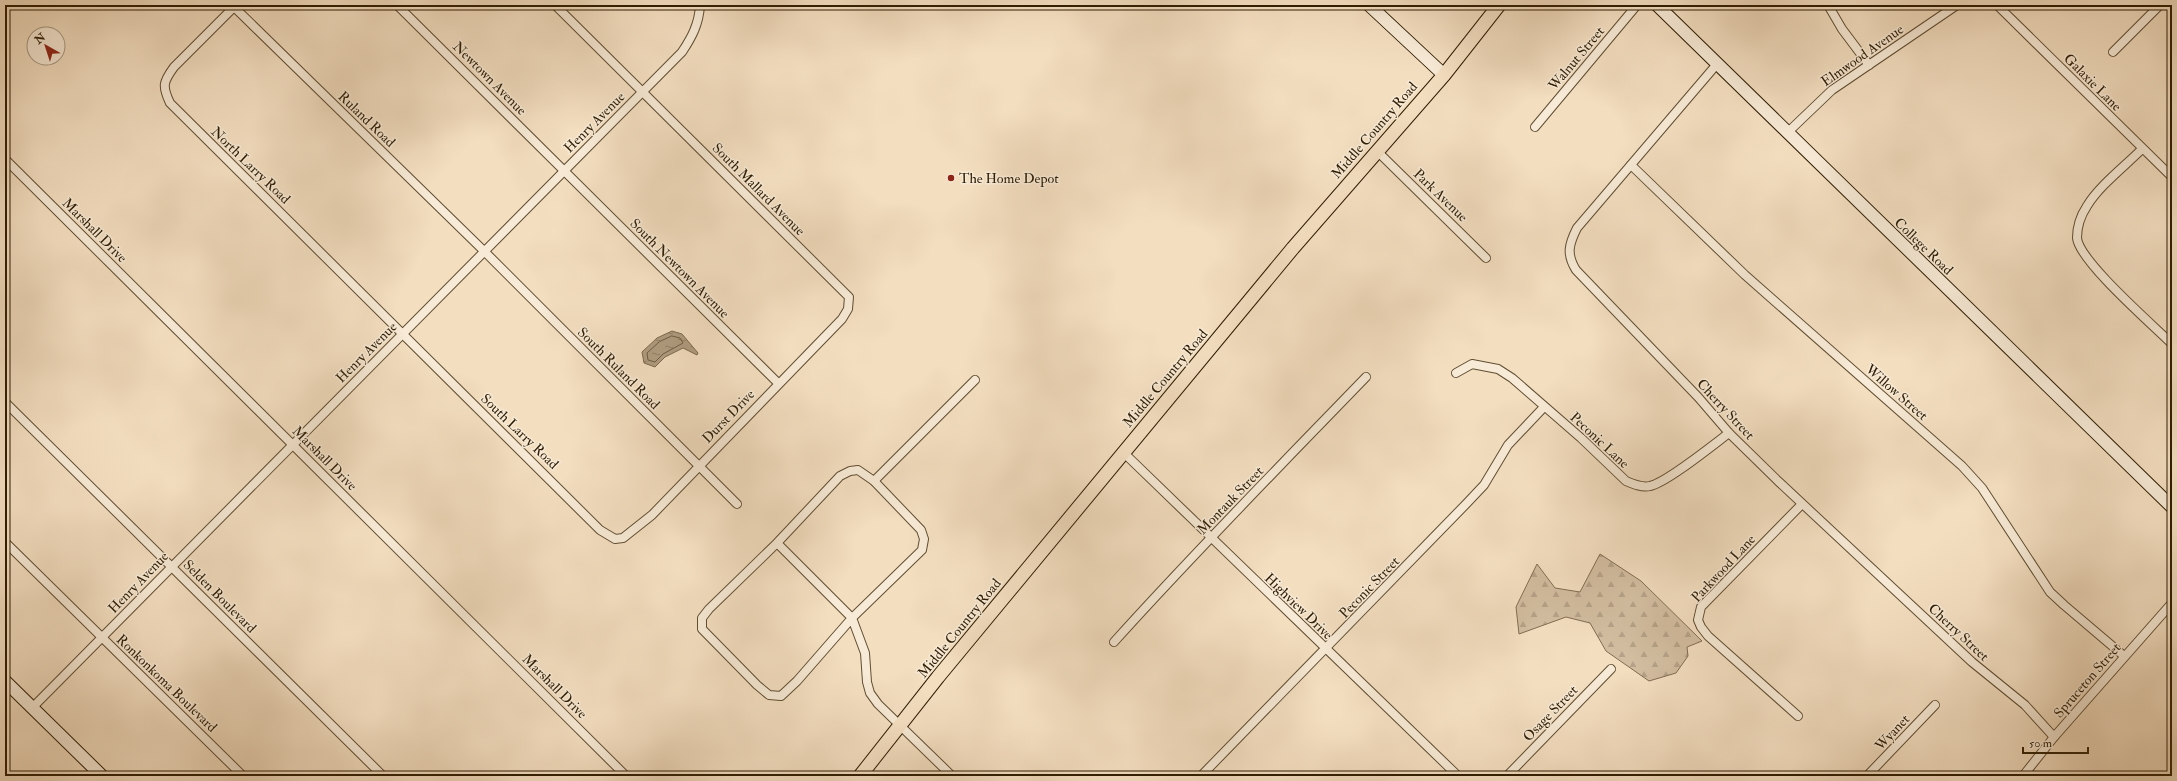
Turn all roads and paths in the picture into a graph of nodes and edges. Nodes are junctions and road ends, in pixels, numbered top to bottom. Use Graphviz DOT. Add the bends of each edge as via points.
graph roads {
  1 [pos="397,5"];
  2 [pos="555,5"];
  3 [pos="700,5"];
  4 [pos="1369,5"];
  5 [pos="1500,5"];
  6 [pos="1637,5"];
  7 [pos="1657,5"];
  8 [pos="1828,5"];
  9 [pos="1957,5"];
  10 [pos="1996,5"];
  11 [pos="2160,5"];
  12 [pos="233,6"];
  13 [pos="2113,52"];
  14 [pos="1717,64"];
  15 [pos="1869,65"];
  16 [pos="1444,75"];
  17 [pos="642,92"];
  18 [pos="1535,127"];
  19 [pos="1787,133"];
  20 [pos="2142,149"];
  21 [pos="1378,152"];
  22 [pos="5,159"];
  23 [pos="1631,164"];
  24 [pos="564,170"];
  25 [pos="2172,178"];
  26 [pos="484,251"];
  27 [pos="1486,258"];
  28 [pos="848,309"];
  29 [pos="404,334"];
  30 [pos="2172,344"];
  31 [pos="1456,373"];
  32 [pos="1366,377"];
  33 [pos="975,380"];
  34 [pos="778,383"];
  35 [pos="5,402"];
  36 [pos="1544,407"];
  37 [pos="1730,433"];
  38 [pos="293,444"];
  39 [pos="1124,453"];
  40 [pos="698,465"];
  41 [pos="874,481"];
  42 [pos="737,504"];
  43 [pos="1802,504"];
  44 [pos="2172,507"];
  45 [pos="623,538"];
  46 [pos="1212,539"];
  47 [pos="5,542"];
  48 [pos="777,543"];
  49 [pos="171,566"];
  50 [pos="2172,603"];
  51 [pos="852,618"];
  52 [pos="101,637"];
  53 [pos="1114,642"];
  54 [pos="1326,650"];
  55 [pos="2124,656"];
  56 [pos="1611,669"];
  57 [pos="5,681"];
  58 [pos="1935,705"];
  59 [pos="33,707"];
  60 [pos="1798,716"];
  61 [pos="900,727"];
  62 [pos="2054,737"];
  63 [pos="102,776"];
  64 [pos="243,776"];
  65 [pos="383,776"];
  66 [pos="626,776"];
  67 [pos="860,776"];
  68 [pos="952,776"];
  69 [pos="1201,776"];
  70 [pos="1458,776"];
  71 [pos="1507,776"];
  72 [pos="1867,776"];
  73 [pos="2023,776"];
  1 -- 24 [label="street, Newtown Avenue"];
  2 -- 17 [label="street, South Mallard Avenue"];
  3 -- 17 [label="street, Henry Avenue" via="699,19 693,36 682,52"];
  4 -- 16 [label="street"];
  5 -- 16 [label="main road, Middle Country Road"];
  6 -- 18 [label="street, Walnut Street"];
  7 -- 14 [label="street, College Road"];
  8 -- 15 [label="street"];
  9 -- 15 [label="street, Elmwood Avenue"];
  10 -- 20 [label="street, Galaxie Lane"];
  11 -- 13 [label="street"];
  12 -- 26 [label="street, Ruland Road"];
  12 -- 29 [label="street, North Larry Road" via="166,78 164,89 170,103"];
  14 -- 19 [label="street, College Road"];
  14 -- 23 [label="street, Cherry Street"];
  15 -- 19 [label="street, Elmwood Avenue" via="1832,90"];
  16 -- 21 [label="main road, Middle Country Road"];
  17 -- 24 [label="street, Henry Avenue"];
  17 -- 28 [label="street, South Mallard Avenue" via="841,288 849,298"];
  19 -- 44 [label="street, College Road"];
  20 -- 25 [label="street, Galaxie Lane"];
  20 -- 30 [label="street" via="2087,206 2079,224 2077,239 2083,255"];
  21 -- 27 [label="street, Park Avenue"];
  21 -- 39 [label="main road, Middle Country Road" via="1293,248"];
  22 -- 38 [label="street, Marshall Drive"];
  23 -- 37 [label="street, Cherry Street" via="1578,228 1568,250 1572,263"];
  23 -- 55 [label="street, Willow Street" via="1745,275 1962,466 1982,488 2050,592"];
  24 -- 26 [label="street, Henry Avenue"];
  24 -- 34 [label="street, South Newtown Avenue"];
  26 -- 29 [label="street, Henry Avenue"];
  26 -- 40 [label="street, South Ruland Road"];
  28 -- 34 [label="street, Durst Drive" via="842,319"];
  29 -- 38 [label="street, Henry Avenue"];
  29 -- 45 [label="street, South Larry Road" via="600,530 615,539"];
  31 -- 36 [label="street, Peconic Lane" via="1472,364 1498,369 1527,390"];
  32 -- 46 [label="street, Montauk Street"];
  33 -- 41 [label="street"];
  34 -- 40 [label="street, Durst Drive"];
  35 -- 49 [label="street, Selden Boulevard"];
  36 -- 37 [label="street, Peconic Lane" via="1626,481 1638,486 1650,486 1662,481"];
  36 -- 54 [label="street, Peconic Street" via="1508,445 1476,494"];
  37 -- 43 [label="street, Cherry Street"];
  38 -- 49 [label="street, Henry Avenue"];
  38 -- 66 [label="street, Marshall Drive"];
  39 -- 46 [label="street, Highview Drive"];
  39 -- 61 [label="main road, Middle Country Road" via="945,668"];
  40 -- 42 [label="street, South Ruland Road"];
  40 -- 45 [label="street, Durst Drive" via="652,515"];
  41 -- 48 [label="street" via="858,470 840,476"];
  41 -- 51 [label="street" via="921,530 924,539 922,550"];
  43 -- 60 [label="street, Parkwood Lane" via="1701,608 1698,620 1715,643"];
  43 -- 62 [label="street, Cherry Street" via="1972,662 2025,705"];
  46 -- 53 [label="street, Montauk Street" via="1184,565"];
  46 -- 54 [label="street, Highview Drive"];
  47 -- 52 [label="street, Ronkonkoma Boulevard"];
  48 -- 51 [label="street"];
  48 -- 51 [label="street" via="702,618 702,629 758,685 769,695 781,696 797,682"];
  49 -- 52 [label="street, Henry Avenue"];
  49 -- 65 [label="street, Selden Boulevard"];
  50 -- 55 [label="street, Spruceton Street"];
  51 -- 61 [label="street" via="865,653 870,693"];
  52 -- 59 [label="street, Henry Avenue"];
  52 -- 64 [label="street, Ronkonkoma Boulevard"];
  54 -- 69 [label="street, Peconic Street"];
  54 -- 70 [label="street, Highview Drive"];
  55 -- 62 [label="street, Spruceton Street"];
  56 -- 71 [label="street, Osage Street"];
  57 -- 59 [label="street"];
  58 -- 72 [label="street, Wyanet"];
  59 -- 63 [label="street"];
  61 -- 67 [label="main road, Middle Country Road"];
  61 -- 68 [label="street"];
  62 -- 73 [label="street, Spruceton Street"];
}
